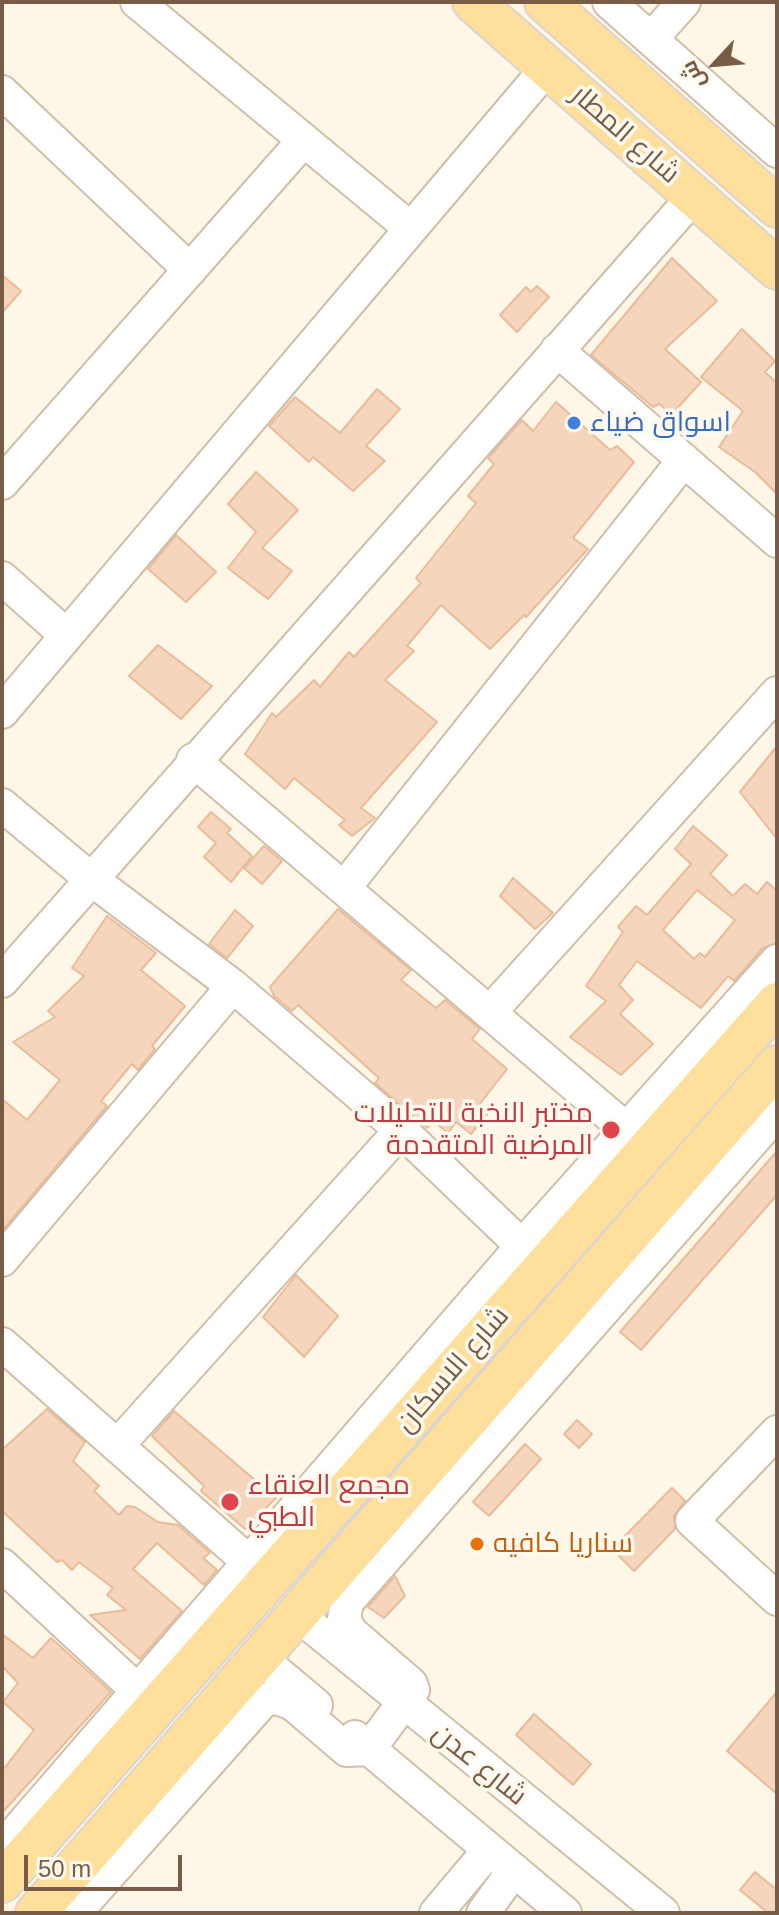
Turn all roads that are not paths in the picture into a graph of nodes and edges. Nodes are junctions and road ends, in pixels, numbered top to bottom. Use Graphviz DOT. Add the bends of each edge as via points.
graph roads {
  1 [pos="137,2"];
  2 [pos="473,2"];
  3 [pos="545,2"];
  4 [pos="609,2"];
  5 [pos="684,2"];
  6 [pos="651,39"];
  7 [pos="547,68"];
  8 [pos="2,92"];
  9 [pos="304,140"];
  10 [pos="777,151"];
  11 [pos="695,195"];
  12 [pos="777,207"];
  13 [pos="410,228"];
  14 [pos="777,269"];
  15 [pos="190,270"];
  16 [pos="557,350"];
  17 [pos="684,460"];
  18 [pos="2,483"];
  19 [pos="777,541"];
  20 [pos="2,578"];
  21 [pos="65,634"];
  22 [pos="777,693"];
  23 [pos="2,712"];
  24 [pos="193,760"];
  25 [pos="2,805"];
  26 [pos="91,879"];
  27 [pos="344,888"];
  28 [pos="777,961"];
  29 [pos="2,981"];
  30 [pos="233,986"];
  31 [pos="777,1003"];
  32 [pos="491,1011"];
  33 [pos="712,1056"];
  34 [pos="777,1066"];
  35 [pos="777,1113"];
  36 [pos="626,1129"];
  37 [pos="401,1130"];
  38 [pos="648,1237"];
  39 [pos="522,1246"];
  40 [pos="2,1260"];
  41 [pos="2,1344"];
  42 [pos="777,1432"];
  43 [pos="118,1445"];
  44 [pos="3,1569"];
  45 [pos="247,1579"];
  46 [pos="777,1599"];
  47 [pos="298,1615"];
  48 [pos="260,1658"];
  49 [pos="138,1691"];
  50 [pos="404,1705"];
  51 [pos="369,1749"];
  52 [pos="71,1785"];
  53 [pos="2,1848"];
  54 [pos="489,1850"];
  55 [pos="514,1870"];
  56 [pos="2,1882"];
  57 [pos="36,1913"];
  58 [pos="75,1913"];
  59 [pos="436,1913"];
  60 [pos="483,1913"];
  61 [pos="565,1913"];
  62 [pos="663,1913"];
  1 -- 9 [label="street"];
  2 -- 7 [label="main road, شارع المطار"];
  3 -- 12 [label="main road, شارع المطار"];
  4 -- 6 [label="street"];
  5 -- 6 [label="street"];
  6 -- 10 [label="street"];
  7 -- 11 [label="main road, شارع المطار"];
  7 -- 13 [label="street"];
  8 -- 15 [label="street"];
  9 -- 13 [label="street"];
  9 -- 15 [label="street"];
  11 -- 14 [label="main road, شارع المطار"];
  11 -- 16 [label="street"];
  13 -- 21 [label="street"];
  15 -- 18 [label="street"];
  16 -- 17 [label="street"];
  16 -- 24 [label="street"];
  17 -- 19 [label="street"];
  17 -- 27 [label="street"];
  20 -- 21 [label="street"];
  21 -- 23 [label="street"];
  22 -- 32 [label="street"];
  24 -- 26 [label="street"];
  24 -- 27 [label="street"];
  25 -- 26 [label="street"];
  26 -- 29 [label="street"];
  26 -- 30 [label="street"];
  27 -- 32 [label="street"];
  28 -- 33 [label="street"];
  30 -- 37 [label="street"];
  30 -- 40 [label="street"];
  31 -- 33 [label="main road, شارع الاسكان"];
  32 -- 36 [label="street"];
  33 -- 36 [label="street"];
  33 -- 45 [label="main road, شارع الاسكان"];
  34 -- 38 [label="main road, شارع الاسكان"];
  35 -- 38 [label="street"];
  36 -- 39 [label="street"];
  37 -- 39 [label="street"];
  37 -- 43 [label="street"];
  38 -- 47 [label="main road, شارع الاسكان"];
  38 -- 50 [label="street" via="347,1602 344,1619 351,1632 411,1684"];
  39 -- 45 [label="street"];
  41 -- 43 [label="street"];
  42 -- 46 [label="street" via="692,1521"];
  43 -- 45 [label="street"];
  44 -- 49 [label="street"];
  45 -- 49 [label="street"];
  45 -- 52 [label="main road, شارع الاسكان"];
  47 -- 48 [label="main road, شارع الاسكان"];
  47 -- 50 [label="street, شارع عدن"];
  48 -- 51 [label="street, شارع عدن"];
  48 -- 57 [label="main road, شارع الاسكان"];
  49 -- 52 [label="street"];
  50 -- 51 [label="street"];
  50 -- 62 [label="street, شارع عدن"];
  51 -- 54 [label="street, شارع عدن"];
  51 -- 58 [label="street" via="347,1750 293,1704 264,1700"];
  52 -- 53 [label="street"];
  52 -- 56 [label="main road, شارع الاسكان"];
  54 -- 55 [label="street, شارع عدن"];
  54 -- 59 [label="street"];
  55 -- 60 [label="street"];
  55 -- 61 [label="street, شارع عدن"];
}
